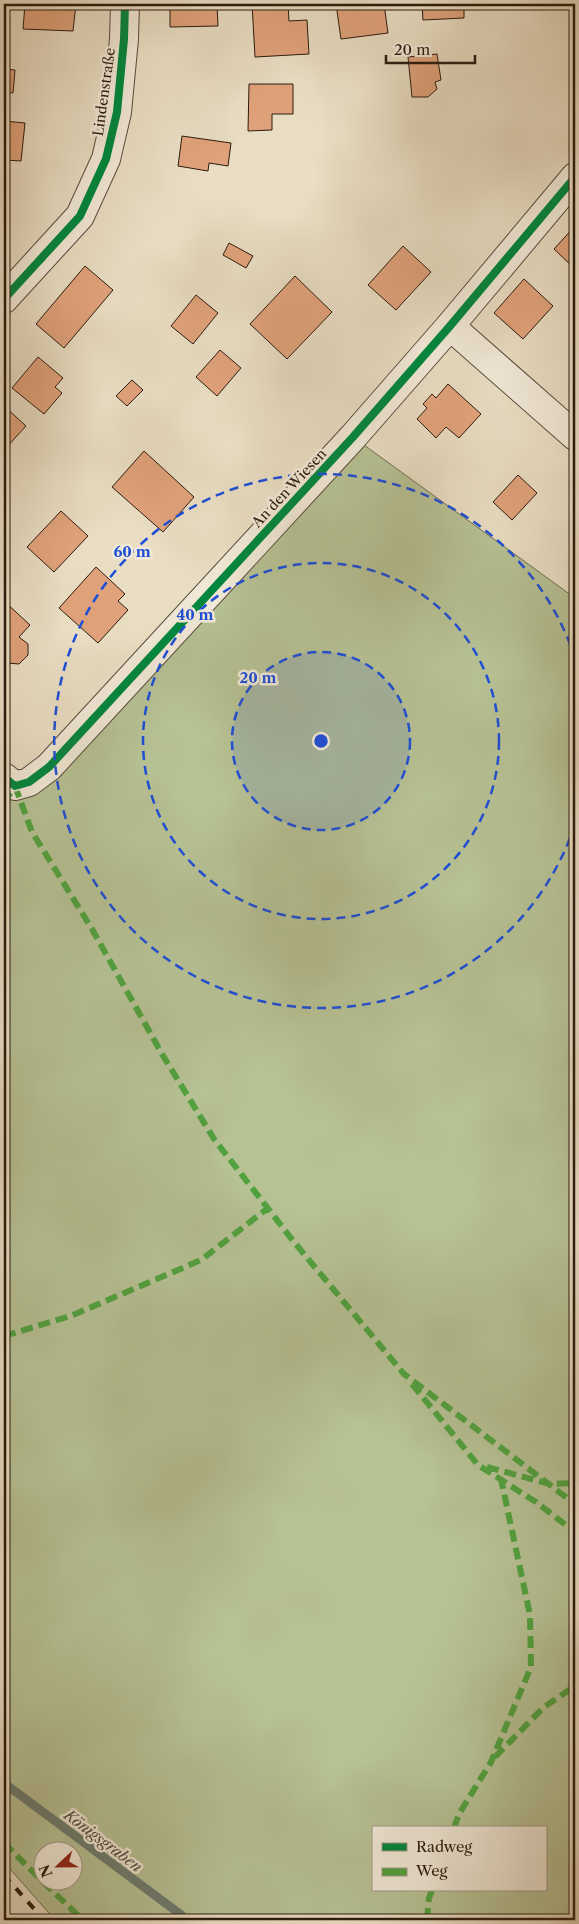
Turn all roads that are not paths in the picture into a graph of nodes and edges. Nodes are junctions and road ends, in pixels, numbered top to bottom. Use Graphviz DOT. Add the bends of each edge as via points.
graph roads {
  1 [pos="125,4"];
  2 [pos="575,177"];
  3 [pos="4,299"];
  4 [pos="450,326"];
  5 [pos="575,436"];
  6 [pos="4,777"];
  1 -- 3 [label="street, Lindenstraße" via="117,112 106,159 80,216"];
  2 -- 4 [label="street, An den Wiesen"];
  4 -- 5 [label="street"];
  4 -- 6 [label="street, An den Wiesen" via="50,767 29,782 15,786"];
}
